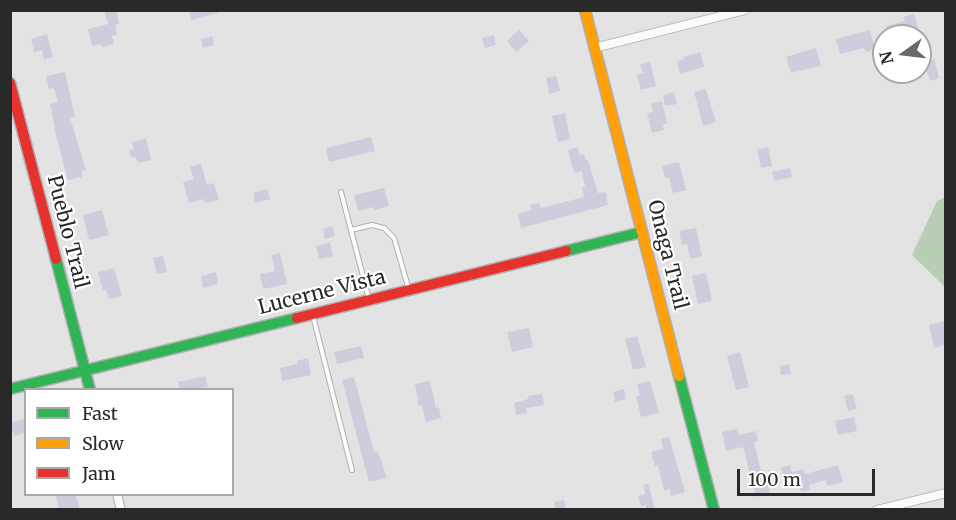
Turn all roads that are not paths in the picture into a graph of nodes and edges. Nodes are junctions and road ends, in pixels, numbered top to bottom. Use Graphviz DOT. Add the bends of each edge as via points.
graph roads {
  1 [pos="585,10"];
  2 [pos="745,10"];
  3 [pos="594,48"];
  4 [pos="10,83"];
  5 [pos="341,192"];
  6 [pos="351,230"];
  7 [pos="642,232"];
  8 [pos="409,290"];
  9 [pos="369,300"];
  10 [pos="313,314"];
  11 [pos="85,371"];
  12 [pos="89,388"];
  13 [pos="10,389"];
  14 [pos="352,470"];
  15 [pos="945,493"];
  16 [pos="714,510"];
  17 [pos="878,510"];
  1 -- 3 [label="street, Onaga Trail"];
  2 -- 3 [label="street"];
  3 -- 7 [label="street, Onaga Trail"];
  4 -- 11 [label="street, Pueblo Trail"];
  5 -- 6 [label="lane"];
  6 -- 8 [label="lane" via="372,225 384,228 394,238"];
  6 -- 9 [label="lane"];
  7 -- 8 [label="street, Lucerne Vista"];
  7 -- 16 [label="street, Onaga Trail"];
  8 -- 9 [label="street, Lucerne Vista"];
  9 -- 10 [label="street, Lucerne Vista"];
  10 -- 11 [label="street, Lucerne Vista"];
  10 -- 14 [label="lane"];
  11 -- 12 [label="street, Pueblo Trail"];
  11 -- 13 [label="street, Lucerne Vista"];
  15 -- 17 [label="street"];
}
